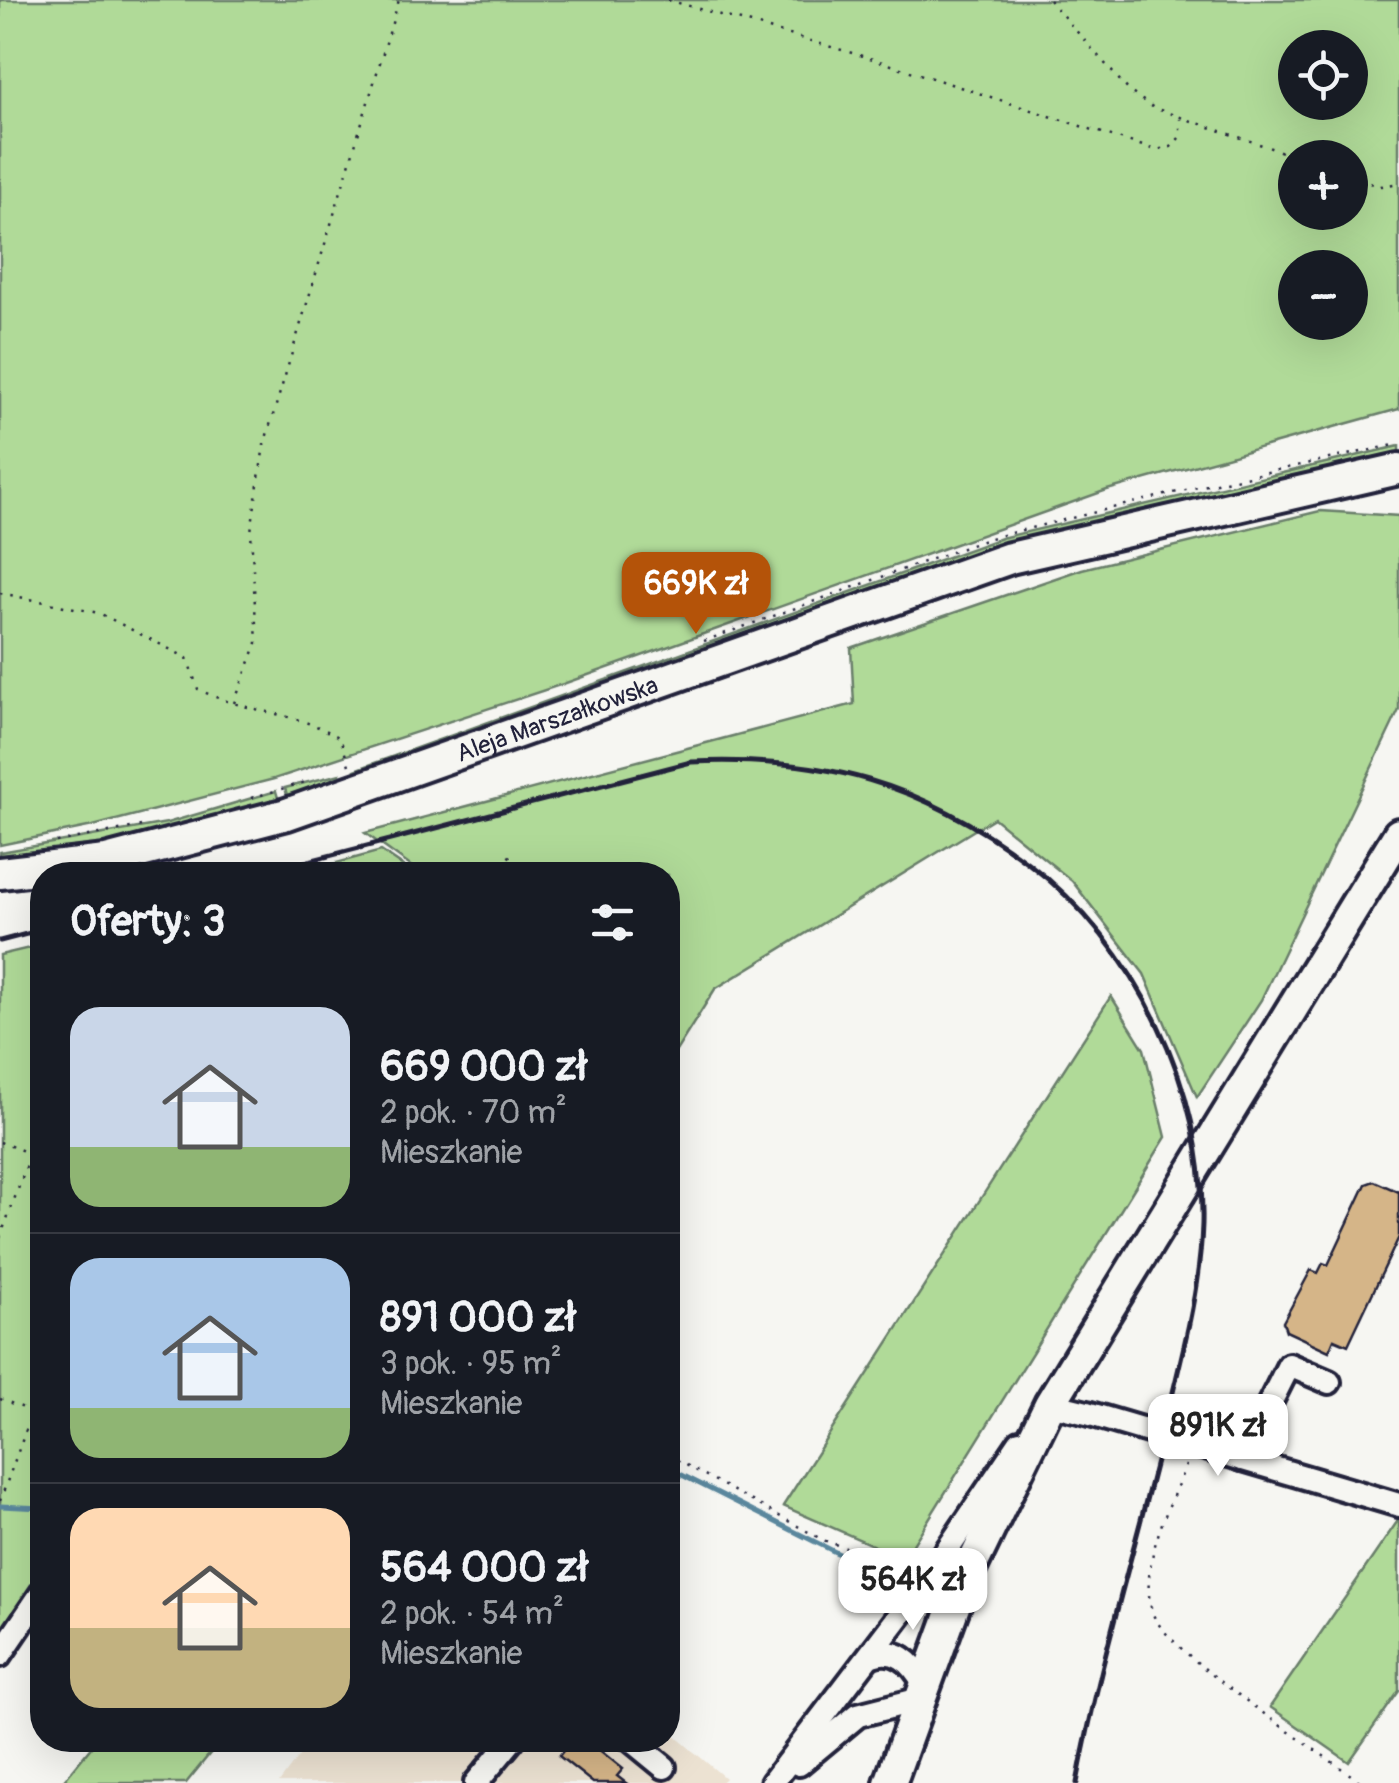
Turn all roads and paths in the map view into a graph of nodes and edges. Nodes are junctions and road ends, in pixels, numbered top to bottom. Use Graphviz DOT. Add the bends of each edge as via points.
graph roads {
  1 [pos="399,0"];
  2 [pos="668,0"];
  3 [pos="1049,0"];
  4 [pos="1180,119"];
  5 [pos="1278,151"];
  6 [pos="1399,182"];
  7 [pos="1368,184"];
  8 [pos="1399,469"];
  9 [pos="0,593"];
  10 [pos="234,704"];
  11 [pos="358,790"];
  12 [pos="1399,834"];
  13 [pos="513,851"];
  14 [pos="90,862"];
  15 [pos="506,862"];
  16 [pos="30,869"];
  17 [pos="0,873"];
  18 [pos="0,1142"];
  19 [pos="30,1154"];
  20 [pos="30,1157"];
  21 [pos="0,1238"];
  22 [pos="1329,1382"];
  23 [pos="0,1398"];
  24 [pos="1050,1404"];
  25 [pos="30,1410"];
  26 [pos="30,1419"];
  27 [pos="1194,1445"];
  28 [pos="1242,1459"];
  29 [pos="680,1463"];
  30 [pos="0,1500"];
  31 [pos="1399,1505"];
  32 [pos="929,1577"];
  33 [pos="30,1611"];
  34 [pos="0,1655"];
  35 [pos="872,1655"];
  36 [pos="920,1691"];
  37 [pos="868,1712"];
  38 [pos="903,1743"];
  39 [pos="502,1752"];
  40 [pos="646,1752"];
  41 [pos="664,1767"];
  42 [pos="476,1783"];
  43 [pos="775,1783"];
  44 [pos="890,1783"];
  45 [pos="1362,1783"];
  1 -- 10 [label="path" via="264,445 251,531 257,642"];
  2 -- 4 [label="path" via="874,58 1155,150 1171,148 1180,137"];
  3 -- 4 [label="path" via="1130,92"];
  4 -- 5 [label="path"];
  6 -- 7 [label="path"];
  8 -- 11 [label="main road, Aleja Marszałkowska" via="1010,558"];
  9 -- 10 [label="path" via="99,613 186,658 198,689"];
  10 -- 11 [label="path" via="319,724 340,738"];
  11 -- 14 [label="main road, Aleja Marszałkowska"];
  12 -- 24 [label="main road"];
  13 -- 15 [label="path"];
  16 -- 17 [label="main road, Aleja Marszałkowska"];
  18 -- 19 [label="path"];
  20 -- 21 [label="path"];
  22 -- 28 [label="street" via="1289,1365"];
  23 -- 25 [label="path"];
  24 -- 27 [label="street"];
  24 -- 32 [label="street"];
  24 -- 36 [label="main road" via="960,1590"];
  26 -- 30 [label="path"];
  27 -- 28 [label="street"];
  27 -- 45 [label="path" via="1148,1576 1153,1616 1204,1669"];
  28 -- 31 [label="street"];
  29 -- 32 [label="path" via="823,1540"];
  32 -- 35 [label="street"];
  33 -- 34 [label="street"];
  35 -- 36 [label="street" via="898,1654 915,1666"];
  35 -- 43 [label="street"];
  36 -- 37 [label="street"];
  36 -- 38 [label="main road"];
  37 -- 38 [label="street" via="897,1728"];
  37 -- 43 [label="street"];
  38 -- 44 [label="main road"];
  39 -- 42 [label="street"];
  40 -- 41 [label="street"];
}
